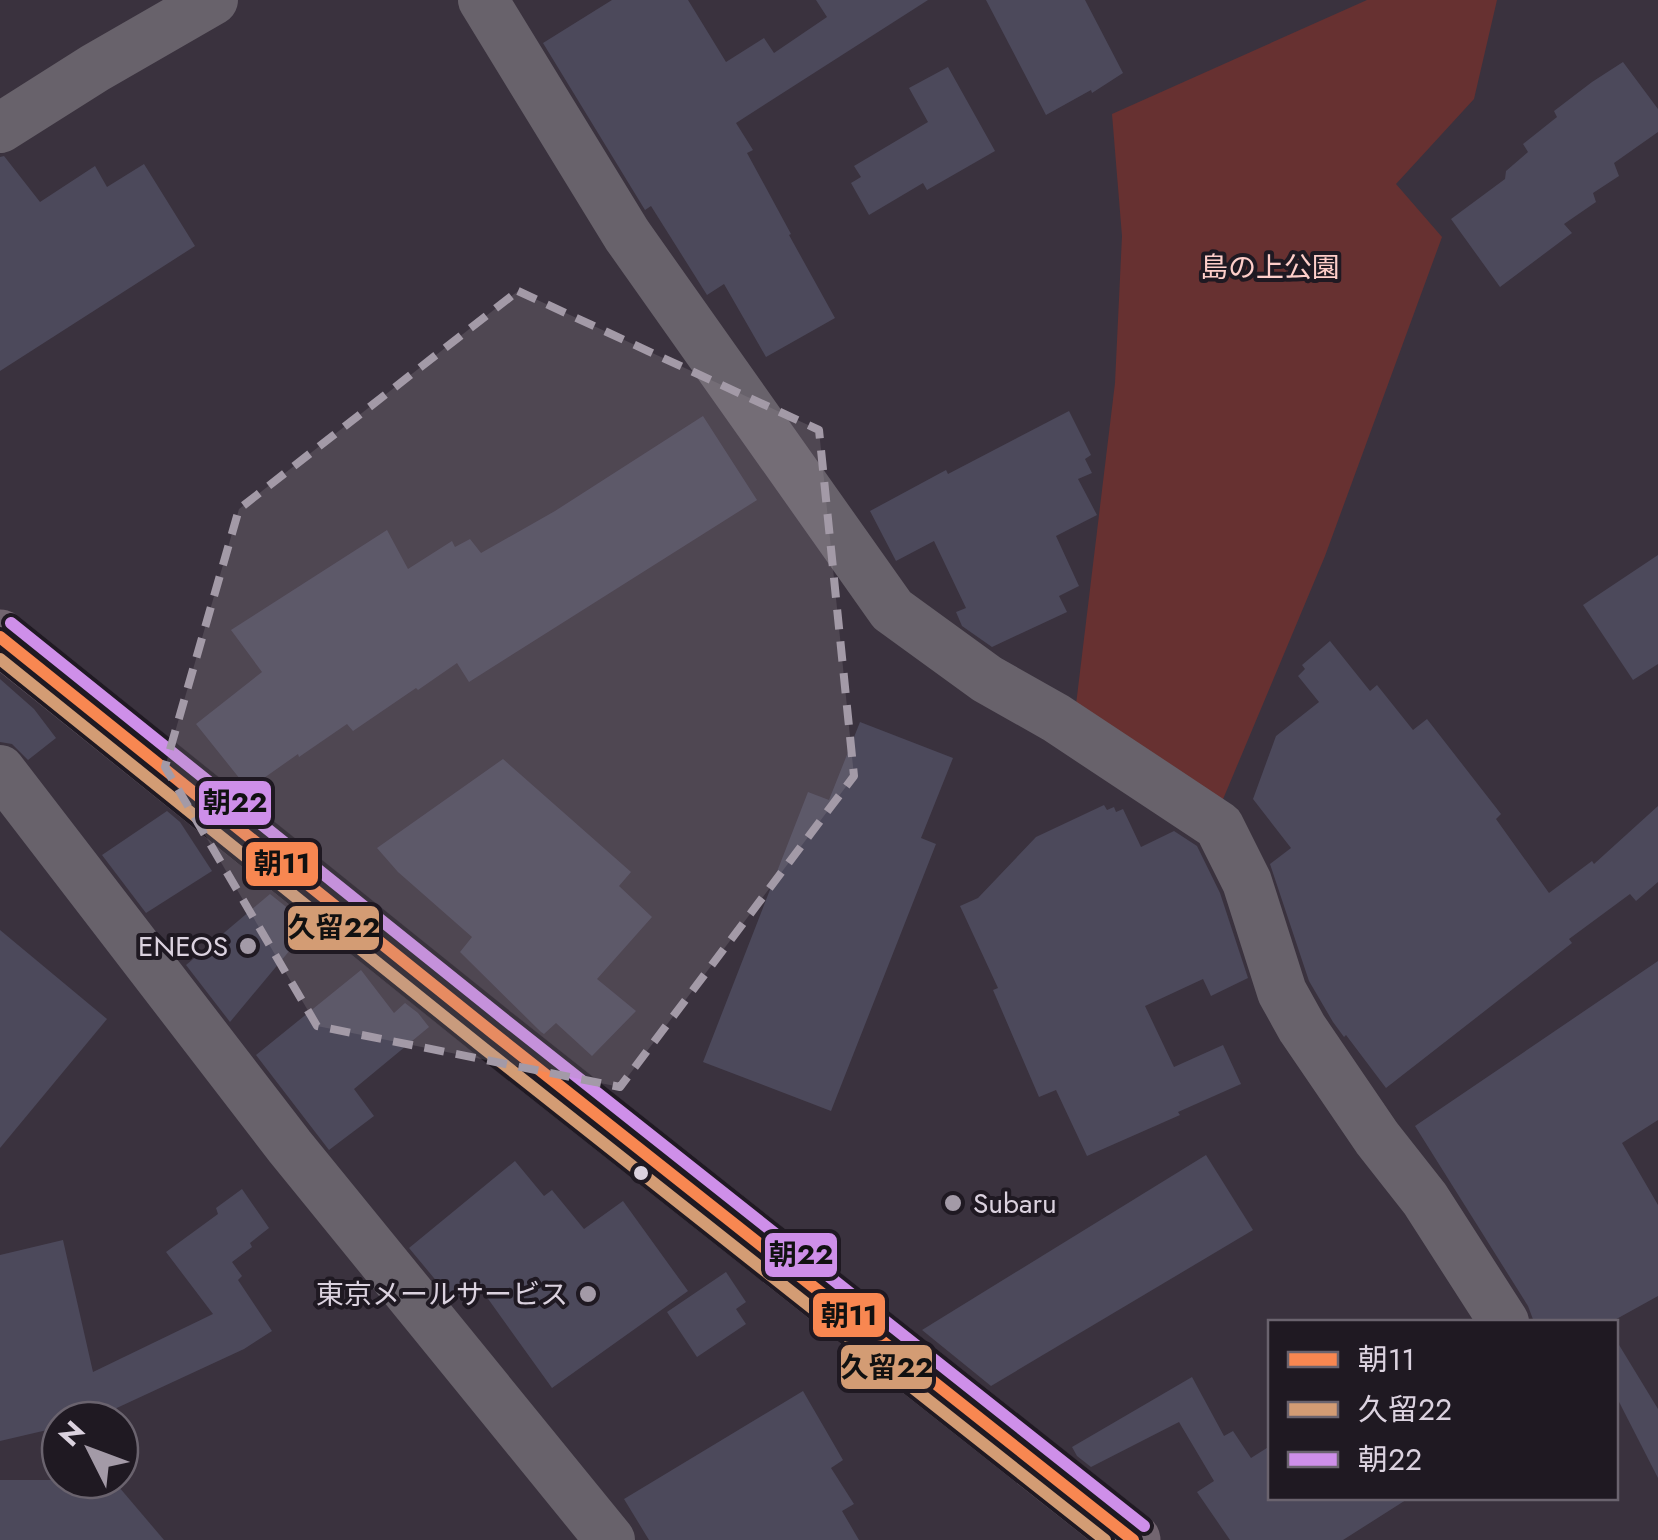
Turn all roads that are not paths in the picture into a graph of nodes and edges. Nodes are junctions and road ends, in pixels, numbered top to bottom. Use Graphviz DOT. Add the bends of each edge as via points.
graph roads {
  1 [pos="214,0"];
  2 [pos="483,0"];
  3 [pos="0,128"];
  4 [pos="0,637"];
  5 [pos="0,770"];
  6 [pos="1503,1320"];
  7 [pos="610,1540"];
  8 [pos="1132,1540"];
  1 -- 3 [label="street"];
  2 -- 6 [label="street" via="627,236 892,610 987,679 1220,826 1302,1028"];
  4 -- 8 [label="main road"];
  5 -- 7 [label="street" via="290,1147"];
}
